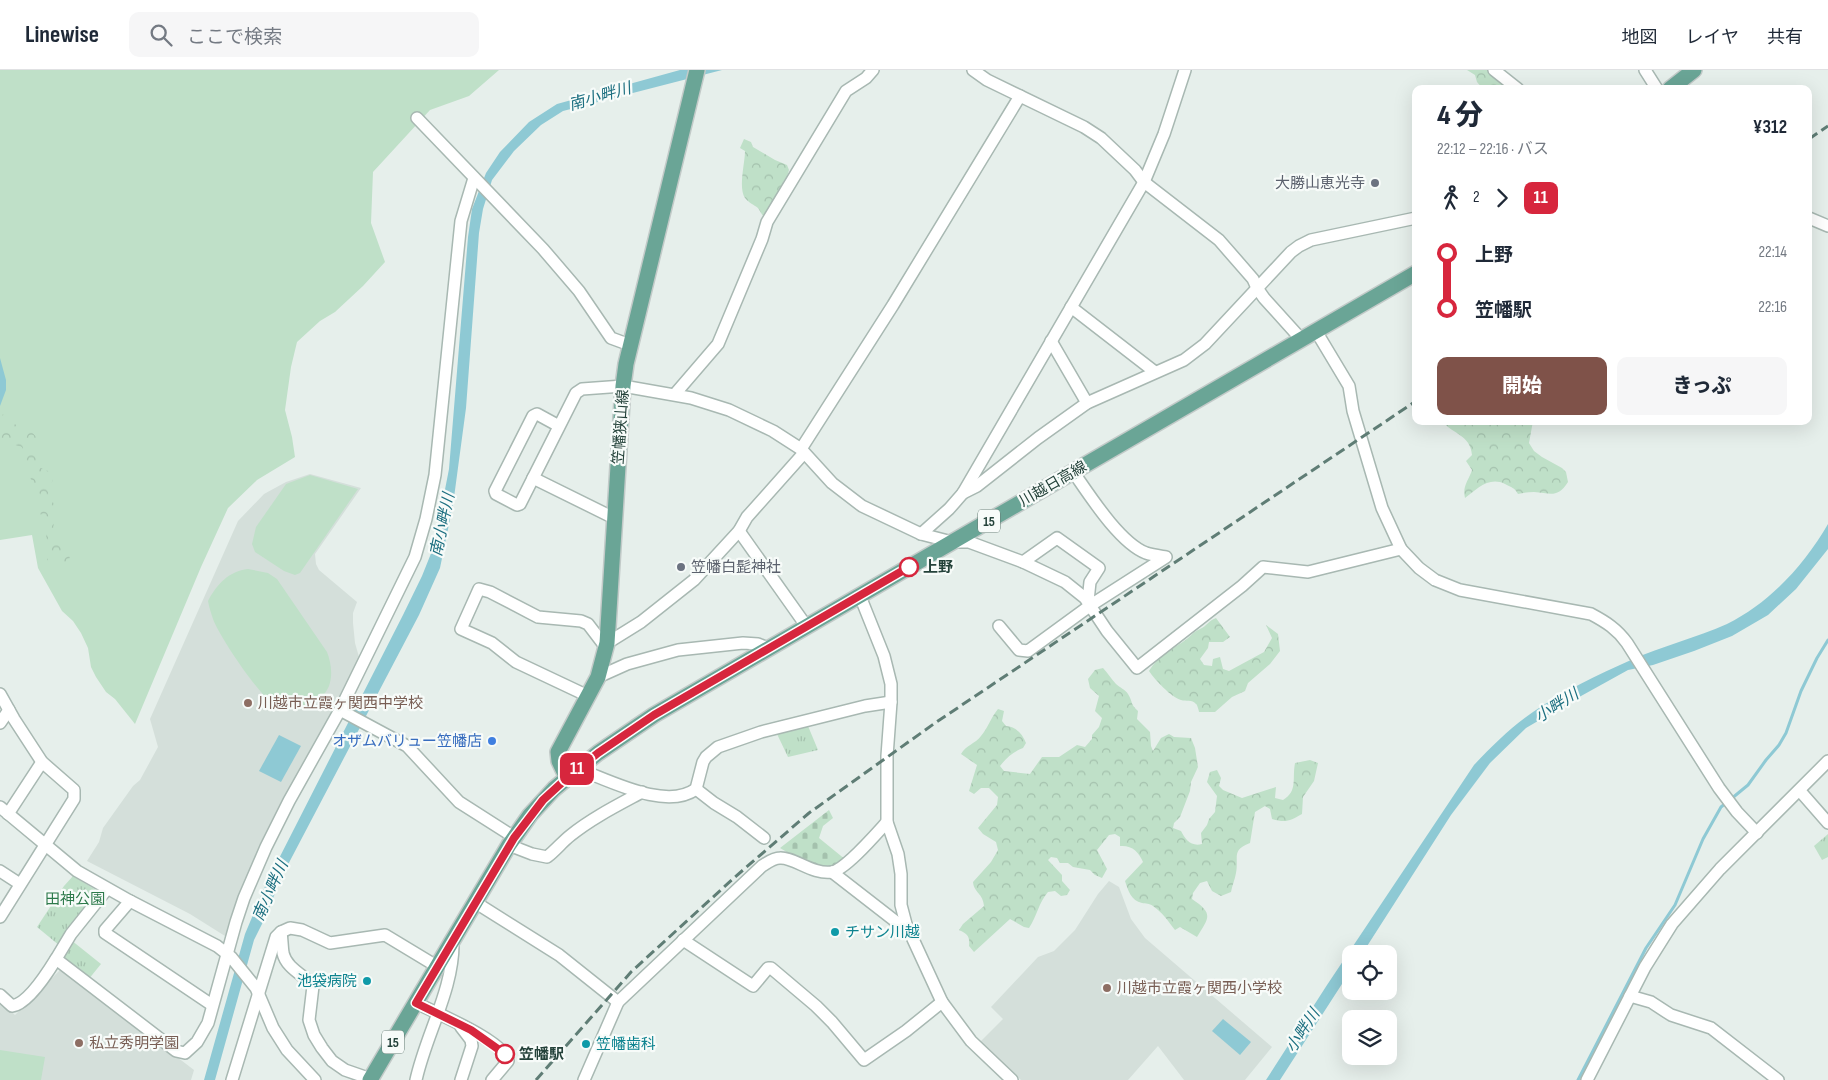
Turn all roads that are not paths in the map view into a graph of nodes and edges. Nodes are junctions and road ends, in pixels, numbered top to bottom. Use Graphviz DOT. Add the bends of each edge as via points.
graph roads {
  1 [pos="697,70"];
  2 [pos="873,70"];
  3 [pos="972,70"];
  4 [pos="1494,70"];
  5 [pos="1645,70"];
  6 [pos="1694,70"];
  7 [pos="1181,71"];
  8 [pos="1513,85"];
  9 [pos="1654,85"];
  10 [pos="1675,85"];
  11 [pos="1020,96"];
  12 [pos="417,118"];
  13 [pos="476,180"];
  14 [pos="1144,182"];
  15 [pos="1412,219"];
  16 [pos="1812,219"];
  17 [pos="1828,226"];
  18 [pos="1412,275"];
  19 [pos="1257,288"];
  20 [pos="1071,308"];
  21 [pos="1316,331"];
  22 [pos="1301,339"];
  23 [pos="1051,341"];
  24 [pos="630,345"];
  25 [pos="1155,372"];
  26 [pos="623,386"];
  27 [pos="675,394"];
  28 [pos="1087,403"];
  29 [pos="559,426"];
  30 [pos="803,451"];
  31 [pos="1074,473"];
  32 [pos="533,478"];
  33 [pos="963,493"];
  34 [pos="616,519"];
  35 [pos="739,531"];
  36 [pos="921,534"];
  37 [pos="952,542"];
  38 [pos="1401,549"];
  39 [pos="1023,562"];
  40 [pos="860,596"];
  41 [pos="1089,603"];
  42 [pos="999,626"];
  43 [pos="807,627"];
  44 [pos="607,643"];
  45 [pos="770,649"];
  46 [pos="598,677"];
  47 [pos="0,694"];
  48 [pos="588,696"];
  49 [pos="892,702"];
  50 [pos="9,710"];
  51 [pos="342,711"];
  52 [pos="0,724"];
  53 [pos="1828,761"];
  54 [pos="42,762"];
  55 [pos="572,773"];
  56 [pos="696,789"];
  57 [pos="1800,791"];
  58 [pos="642,792"];
  59 [pos="4,811"];
  60 [pos="887,822"];
  61 [pos="1828,823"];
  62 [pos="1757,833"];
  63 [pos="764,838"];
  64 [pos="512,841"];
  65 [pos="44,846"];
  66 [pos="0,870"];
  67 [pos="832,872"];
  68 [pos="20,884"];
  69 [pos="107,889"];
  70 [pos="130,901"];
  71 [pos="476,904"];
  72 [pos="0,916"];
  73 [pos="908,931"];
  74 [pos="281,932"];
  75 [pos="683,940"];
  76 [pos="453,941"];
  77 [pos="229,954"];
  78 [pos="56,959"];
  79 [pos="438,967"];
  80 [pos="257,990"];
  81 [pos="0,995"];
  82 [pos="1630,996"];
  83 [pos="618,1002"];
  84 [pos="942,1002"];
  85 [pos="416,1003"];
  86 [pos="212,1004"];
  87 [pos="437,1014"];
  88 [pos="458,1024"];
  89 [pos="375,1078"];
  90 [pos="232,1080"];
  91 [pos="315,1080"];
  92 [pos="416,1080"];
  93 [pos="461,1080"];
  94 [pos="492,1080"];
  95 [pos="584,1080"];
  96 [pos="1012,1080"];
  97 [pos="1587,1080"];
  98 [pos="1778,1080"];
  1 -- 24 [label="main road, 笠幡狭山線"];
  2 -- 27 [label="street" via="846,91 767,222 718,344"];
  3 -- 11 [label="street"];
  4 -- 8 [label="street"];
  5 -- 9 [label="street"];
  6 -- 10 [label="main road"];
  7 -- 14 [label="street" via="1164,134"];
  11 -- 14 [label="street" via="1101,138"];
  11 -- 30 [label="street"];
  12 -- 13 [label="street"];
  13 -- 24 [label="street" via="579,291 611,338"];
  13 -- 51 [label="street" via="462,221 435,475 426,519 415,557"];
  14 -- 19 [label="street" via="1219,240"];
  14 -- 20 [label="street"];
  15 -- 19 [label="street" via="1311,240 1291,252"];
  16 -- 17 [label="street"];
  18 -- 21 [label="main road, 川越日高線 / 15"];
  19 -- 22 [label="street"];
  19 -- 25 [label="street" via="1205,344 1184,360"];
  20 -- 23 [label="street"];
  20 -- 25 [label="street"];
  21 -- 22 [label="main road, 川越日高線 / 15"];
  21 -- 38 [label="street" via="1349,386 1353,411 1377,492"];
  22 -- 31 [label="main road, 川越日高線 / 15"];
  23 -- 28 [label="street"];
  23 -- 33 [label="street"];
  24 -- 26 [label="main road, 笠幡狭山線"];
  25 -- 28 [label="street"];
  26 -- 27 [label="street"];
  26 -- 29 [label="street" via="582,389 576,393"];
  26 -- 34 [label="main road, 笠幡狭山線"];
  27 -- 30 [label="street" via="729,410 773,431"];
  28 -- 33 [label="street" via="977,486"];
  29 -- 32 [label="street"];
  29 -- 32 [label="street" via="537,414 533,416 496,494 520,504"];
  30 -- 35 [label="street"];
  30 -- 36 [label="street" via="832,483 862,506"];
  31 -- 37 [label="main road, 川越日高線 / 15"];
  31 -- 41 [label="street" via="1102,513 1126,539 1146,553 1166,557"];
  32 -- 34 [label="street"];
  33 -- 36 [label="street"];
  34 -- 44 [label="main road, 笠幡狭山線"];
  35 -- 43 [label="street"];
  35 -- 44 [label="street" via="694,580 642,622"];
  36 -- 37 [label="street"];
  37 -- 39 [label="street" via="969,542"];
  37 -- 40 [label="main road, 川越日高線 / 15"];
  38 -- 41 [label="street" via="1308,572 1263,567 1137,668"];
  38 -- 62 [label="street" via="1435,580 1460,590 1591,614 1609,624 1627,643 1718,788"];
  39 -- 41 [label="street" via="1065,582"];
  39 -- 41 [label="street" via="1057,538 1099,568 1090,582"];
  40 -- 43 [label="main road, 川越日高線 / 15"];
  40 -- 49 [label="street" via="884,656"];
  41 -- 42 [label="street" via="1028,651 1019,650"];
  43 -- 45 [label="main road, 川越日高線 / 15"];
  44 -- 46 [label="main road, 笠幡狭山線"];
  44 -- 48 [label="street" via="600,642 588,624 538,617 481,588 461,629 492,643 516,662"];
  45 -- 46 [label="street" via="743,643 678,650 627,664"];
  45 -- 55 [label="main road, 川越日高線 / 15" via="654,715"];
  46 -- 48 [label="main road, 笠幡狭山線"];
  47 -- 50 [label="street"];
  48 -- 55 [label="main road, 笠幡狭山線" via="558,752 559,761"];
  49 -- 56 [label="street" via="761,732 718,746 703,762"];
  49 -- 60 [label="street" via="887,756"];
  50 -- 52 [label="street"];
  50 -- 54 [label="street"];
  51 -- 64 [label="street" via="407,746 459,802"];
  51 -- 77 [label="street" via="266,847 244,898"];
  53 -- 57 [label="street"];
  54 -- 59 [label="street"];
  54 -- 65 [label="street" via="74,790 74,799"];
  55 -- 58 [label="street"];
  55 -- 64 [label="main road, 川越日高線 / 15" via="543,800"];
  56 -- 58 [label="street" via="680,797"];
  56 -- 63 [label="street"];
  57 -- 61 [label="street"];
  57 -- 62 [label="street"];
  58 -- 64 [label="street" via="570,836 548,856 532,854"];
  59 -- 65 [label="street"];
  60 -- 67 [label="street" via="848,862"];
  60 -- 73 [label="street" via="898,854 901,904"];
  62 -- 82 [label="street" via="1672,924"];
  64 -- 71 [label="main road, 川越日高線 / 15"];
  65 -- 68 [label="street"];
  65 -- 69 [label="street"];
  66 -- 68 [label="street"];
  67 -- 73 [label="street"];
  67 -- 75 [label="street" via="808,868 787,859 770,861"];
  68 -- 72 [label="street"];
  69 -- 70 [label="street"];
  69 -- 78 [label="street" via="71,934"];
  70 -- 77 [label="street"];
  70 -- 86 [label="street" via="106,933"];
  71 -- 76 [label="main road, 川越日高線 / 15"];
  71 -- 83 [label="street" via="559,955"];
  73 -- 84 [label="street"];
  74 -- 79 [label="street" via="290,928 302,930 330,943 385,935"];
  74 -- 80 [label="street" via="276,937"];
  74 -- 89 [label="street" via="287,962 313,986 309,1020 314,1035 332,1061 345,1070"];
  75 -- 83 [label="street"];
  75 -- 84 [label="street" via="757,990 770,968 816,1006 864,1060"];
  76 -- 79 [label="main road, 川越日高線 / 15"];
  76 -- 87 [label="street" via="452,961"];
  77 -- 80 [label="street"];
  77 -- 86 [label="street"];
  78 -- 81 [label="street" via="45,977 20,1003 12,1006"];
  78 -- 86 [label="street" via="176,1052 185,1052 197,1042 208,1023"];
  79 -- 85 [label="main road, 川越日高線 / 15"];
  80 -- 90 [label="street"];
  80 -- 91 [label="street" via="273,1028 287,1050"];
  82 -- 97 [label="street"];
  82 -- 98 [label="street" via="1711,1028"];
  83 -- 95 [label="street"];
  84 -- 96 [label="street" via="971,1040"];
  85 -- 87 [label="street"];
  85 -- 89 [label="main road, 川越日高線 / 15"];
  87 -- 88 [label="street"];
  87 -- 92 [label="street"];
  88 -- 93 [label="street" via="468,1035 472,1046"];
  88 -- 94 [label="street" via="483,1037 507,1057 506,1064"];
}
